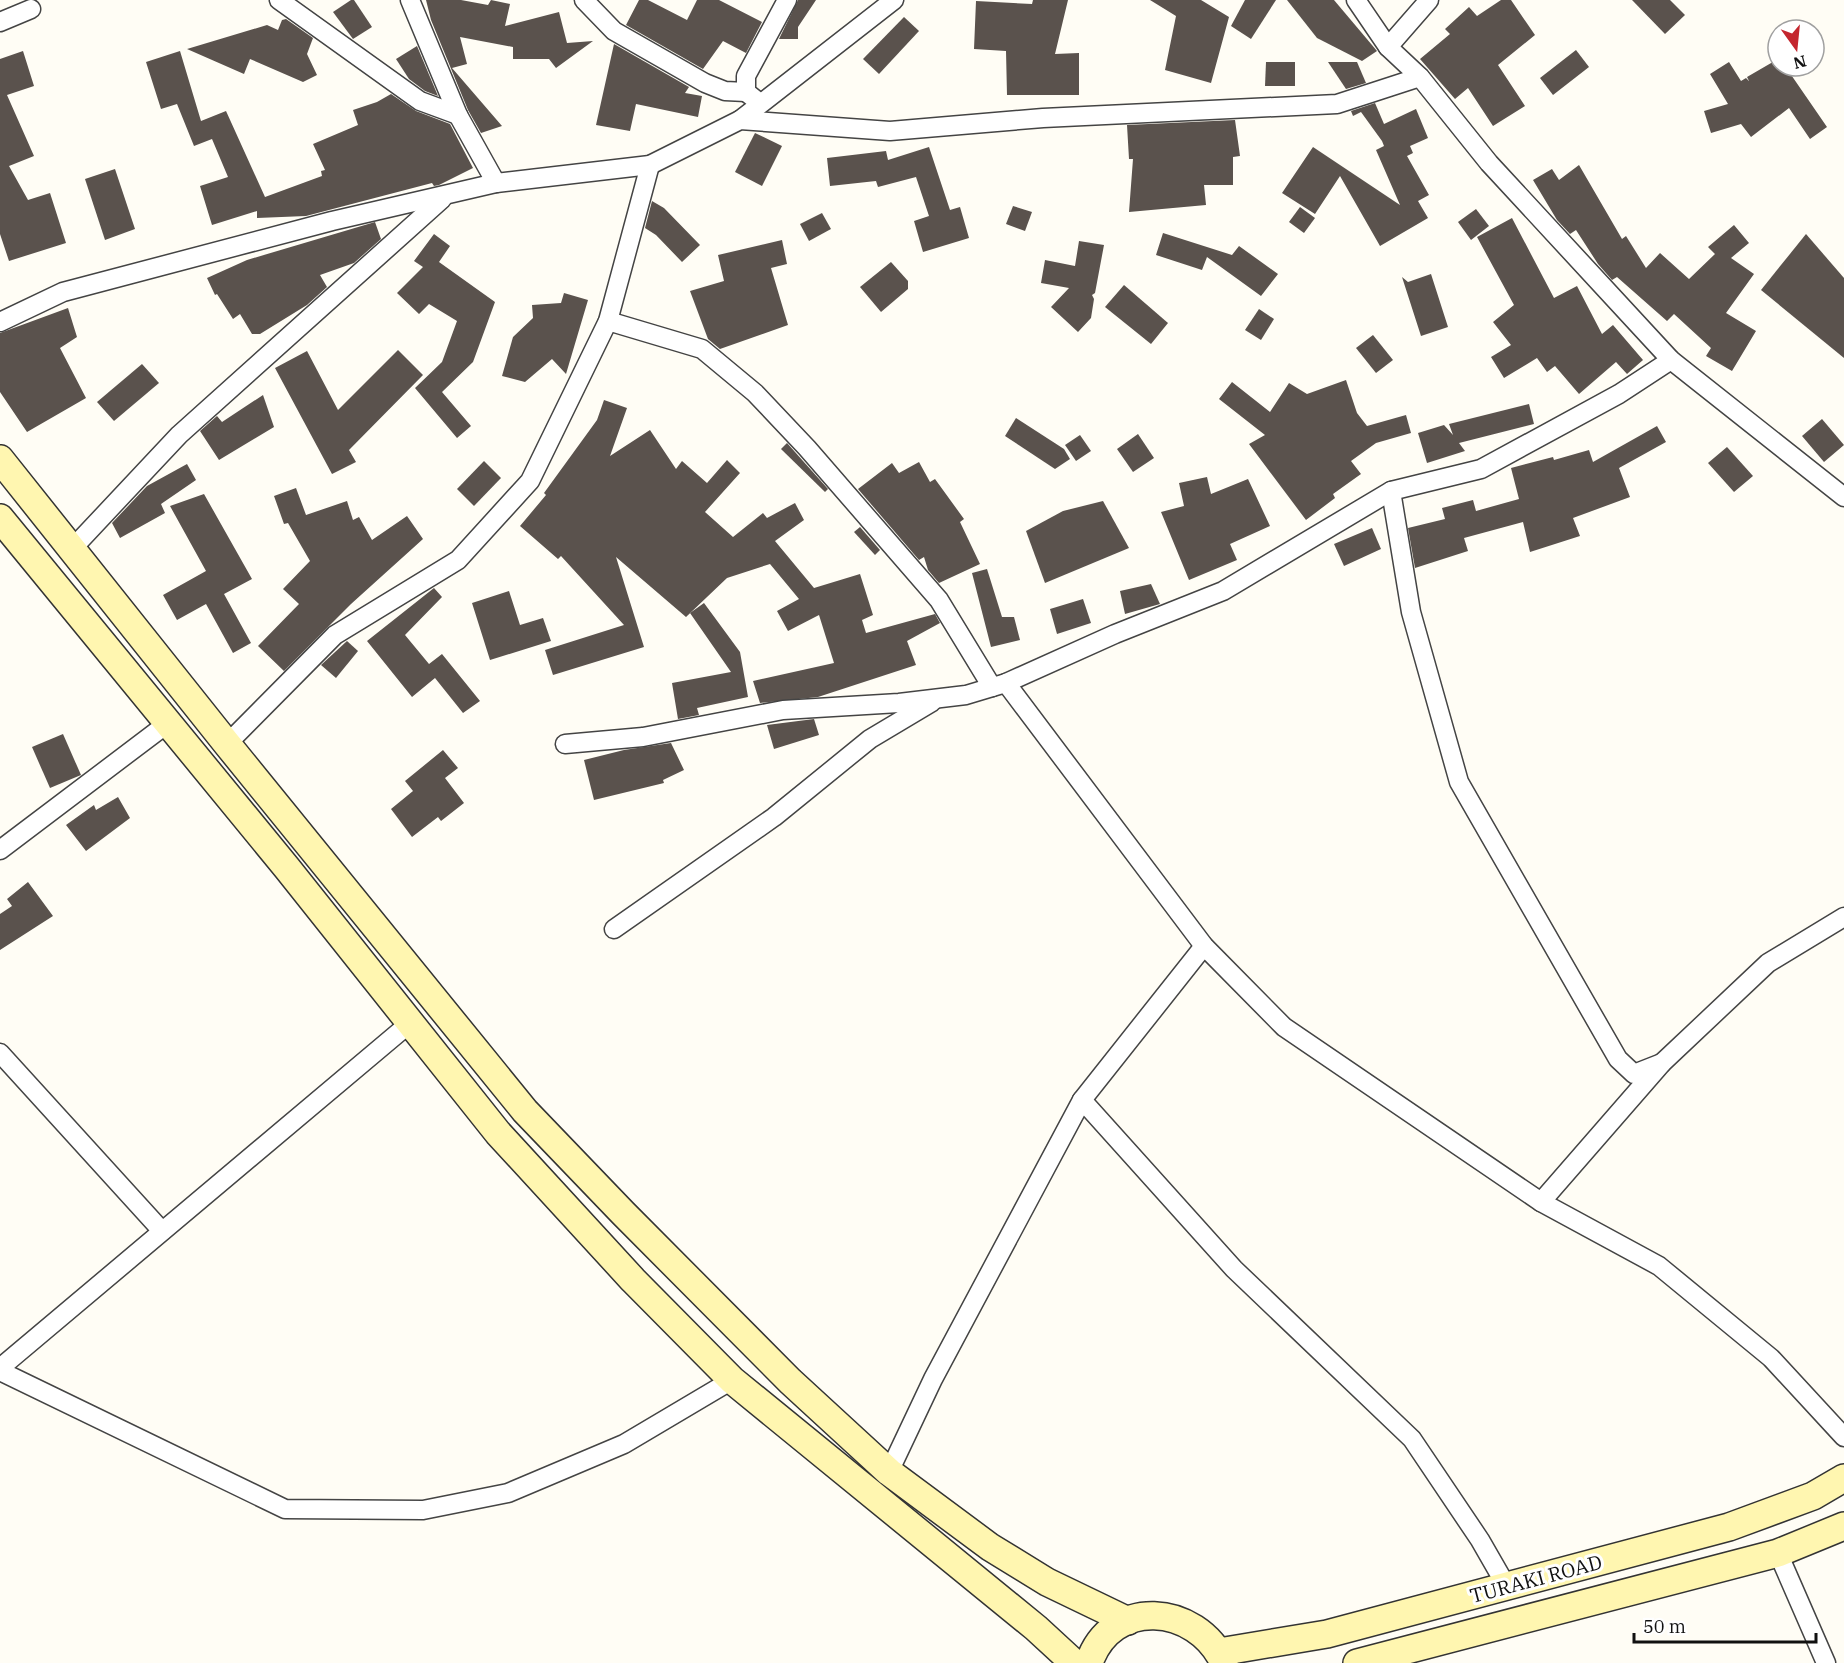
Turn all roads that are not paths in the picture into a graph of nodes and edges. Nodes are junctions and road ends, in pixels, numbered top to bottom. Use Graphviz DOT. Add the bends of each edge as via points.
graph roads {
  1 [pos="279,0"];
  2 [pos="410,0"];
  3 [pos="584,0"];
  4 [pos="787,0"];
  5 [pos="894,0"];
  6 [pos="1356,0"];
  7 [pos="1429,0"];
  8 [pos="31,9"];
  9 [pos="0,22"];
  10 [pos="1388,47"];
  11 [pos="1420,77"];
  12 [pos="746,92"];
  13 [pos="762,103"];
  14 [pos="458,114"];
  15 [pos="740,120"];
  16 [pos="651,165"];
  17 [pos="496,183"];
  18 [pos="444,197"];
  19 [pos="608,321"];
  20 [pos="0,322"];
  21 [pos="1671,360"];
  22 [pos="0,459"];
  23 [pos="1391,491"];
  24 [pos="1844,497"];
  25 [pos="0,518"];
  26 [pos="71,550"];
  27 [pos="999,685"];
  28 [pos="939,698"];
  29 [pos="168,723"];
  30 [pos="227,744"];
  31 [pos="565,744"];
  32 [pos="0,850"];
  33 [pos="1844,916"];
  34 [pos="614,928"];
  35 [pos="1204,946"];
  36 [pos="410,1023"];
  37 [pos="0,1053"];
  38 [pos="1662,1064"];
  39 [pos="1082,1100"];
  40 [pos="1541,1202"];
  41 [pos="162,1232"];
  42 [pos="0,1370"];
  43 [pos="732,1380"];
  44 [pos="1844,1437"];
  45 [pos="890,1472"];
  46 [pos="1844,1479"];
  47 [pos="1844,1526"];
  48 [pos="1778,1552"];
  49 [pos="1507,1587"];
  50 [pos="1128,1621"];
  51 [pos="1221,1658"];
  52 [pos="1074,1663"];
  53 [pos="1089,1663"];
  54 [pos="1357,1663"];
  55 [pos="1826,1663"];
  1 -- 14 [label="street" via="420,101"];
  2 -- 14 [label="street"];
  3 -- 12 [label="street" via="614,31 685,72 725,91"];
  4 -- 12 [label="street" via="746,76"];
  5 -- 13 [label="street"];
  6 -- 10 [label="street"];
  7 -- 10 [label="street"];
  8 -- 9 [label="street"];
  10 -- 11 [label="street"];
  11 -- 15 [label="street" via="1337,104 1044,118 890,131"];
  11 -- 21 [label="street" via="1489,163"];
  12 -- 13 [label="street"];
  13 -- 15 [label="street"];
  14 -- 17 [label="street"];
  15 -- 16 [label="street"];
  16 -- 17 [label="street"];
  16 -- 19 [label="street"];
  17 -- 18 [label="street"];
  18 -- 20 [label="street" via="332,221 63,292"];
  18 -- 26 [label="street" via="178,435"];
  19 -- 27 [label="street" via="702,349 755,393 939,600"];
  19 -- 30 [label="street" via="530,482 458,560 335,635"];
  21 -- 23 [label="street" via="1619,394 1481,469"];
  21 -- 24 [label="street"];
  22 -- 26 [label="street"];
  23 -- 27 [label="street" via="1223,591"];
  23 -- 38 [label="street" via="1411,612 1459,782 1618,1059 1634,1074"];
  25 -- 29 [label="street"];
  26 -- 30 [label="street"];
  27 -- 28 [label="street"];
  27 -- 35 [label="street"];
  28 -- 31 [label="street" via="783,710 643,737"];
  28 -- 34 [label="street" via="870,739 774,817"];
  29 -- 32 [label="street"];
  29 -- 36 [label="street"];
  30 -- 45 [label="street" via="525,1110 790,1382"];
  33 -- 38 [label="street" via="1768,963"];
  35 -- 39 [label="street"];
  35 -- 40 [label="street" via="1284,1027"];
  36 -- 41 [label="street"];
  36 -- 43 [label="street" via="498,1133 633,1280"];
  37 -- 41 [label="street"];
  38 -- 40 [label="street"];
  39 -- 45 [label="street" via="933,1379"];
  39 -- 49 [label="street" via="1234,1269 1412,1439"];
  40 -- 44 [label="street" via="1659,1266 1771,1358"];
  41 -- 42 [label="street"];
  42 -- 43 [label="street" via="285,1509 423,1509 508,1493 624,1444"];
  43 -- 52 [label="street"];
  45 -- 50 [label="street" via="990,1547 1047,1582"];
  46 -- 49 [label="street, TURAKI ROAD" via="1813,1496 1729,1527"];
  47 -- 48 [label="street"];
  48 -- 54 [label="street"];
  48 -- 55 [label="street"];
  49 -- 51 [label="street, TURAKI ROAD"];
  50 -- 51 [label="street" via="1144,1616 1179,1619 1209,1638"];
  50 -- 53 [label="street" via="1100,1642"];
}
